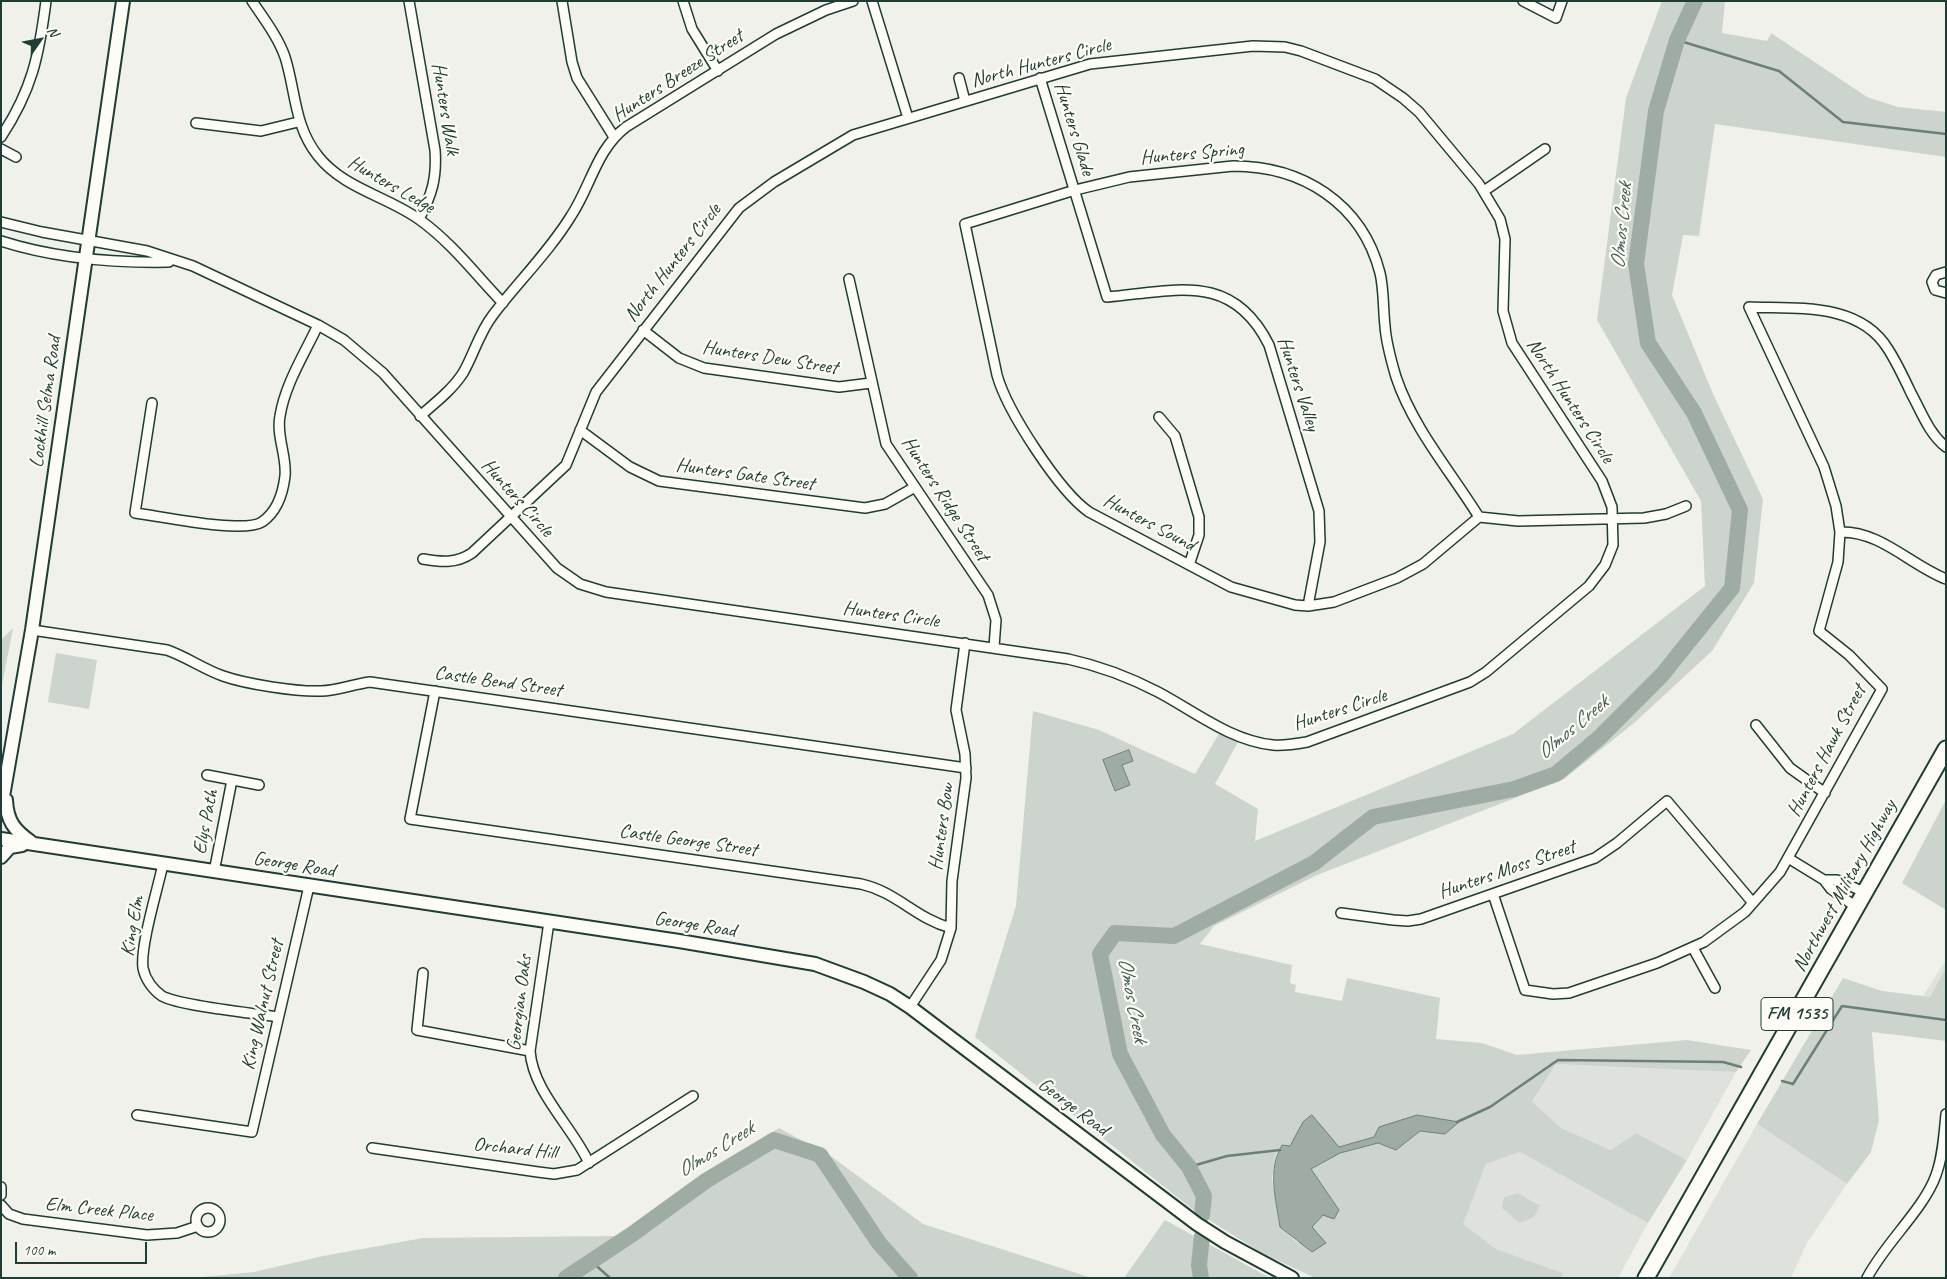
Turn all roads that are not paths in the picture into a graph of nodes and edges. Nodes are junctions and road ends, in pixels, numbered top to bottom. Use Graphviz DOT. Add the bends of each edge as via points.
graph roads {
  1 [pos="46,1"];
  2 [pos="124,1"];
  3 [pos="252,1"];
  4 [pos="409,1"];
  5 [pos="562,1"];
  6 [pos="683,1"];
  7 [pos="853,1"];
  8 [pos="872,1"];
  9 [pos="1523,1"];
  10 [pos="1562,1"];
  11 [pos="718,71"];
  12 [pos="959,78"];
  13 [pos="1040,78"];
  14 [pos="965,101"];
  15 [pos="908,118"];
  16 [pos="298,122"];
  17 [pos="196,123"];
  18 [pos="1,137"];
  19 [pos="614,137"];
  20 [pos="1,148"];
  21 [pos="1544,149"];
  22 [pos="16,157"];
  23 [pos="1075,190"];
  24 [pos="1484,191"];
  25 [pos="418,219"];
  26 [pos="1,222"];
  27 [pos="965,224"];
  28 [pos="88,240"];
  29 [pos="1,241"];
  30 [pos="85,257"];
  31 [pos="175,262"];
  32 [pos="1946,272"];
  33 [pos="849,279"];
  34 [pos="1946,293"];
  35 [pos="503,303"];
  36 [pos="318,325"];
  37 [pos="643,330"];
  38 [pos="871,383"];
  39 [pos="152,403"];
  40 [pos="420,416"];
  41 [pos="1159,417"];
  42 [pos="580,430"];
  43 [pos="1946,447"];
  44 [pos="914,487"];
  45 [pos="1686,506"];
  46 [pos="511,517"];
  47 [pos="1480,517"];
  48 [pos="1613,519"];
  49 [pos="1840,532"];
  50 [pos="422,560"];
  51 [pos="1189,565"];
  52 [pos="1946,580"];
  53 [pos="1308,606"];
  54 [pos="32,630"];
  55 [pos="965,643"];
  56 [pos="994,647"];
  57 [pos="435,691"];
  58 [pos="1756,726"];
  59 [pos="1946,749"];
  60 [pos="966,768"];
  61 [pos="207,774"];
  62 [pos="232,780"];
  63 [pos="6,782"];
  64 [pos="258,785"];
  65 [pos="1826,793"];
  66 [pos="1,808"];
  67 [pos="1,839"];
  68 [pos="34,845"];
  69 [pos="1,857"];
  70 [pos="1788,858"];
  71 [pos="163,864"];
  72 [pos="214,872"];
  73 [pos="1824,880"];
  74 [pos="309,886"];
  75 [pos="1864,892"];
  76 [pos="1493,894"];
  77 [pos="1753,903"];
  78 [pos="1856,906"];
  79 [pos="1341,913"];
  80 [pos="549,922"];
  81 [pos="951,928"];
  82 [pos="1693,948"];
  83 [pos="423,973"];
  84 [pos="1716,988"];
  85 [pos="910,1007"];
  86 [pos="278,1016"];
  87 [pos="530,1051"];
  88 [pos="693,1096"];
  89 [pos="1946,1114"];
  90 [pos="137,1115"];
  91 [pos="372,1148"];
  92 [pos="589,1163"];
  93 [pos="1,1187"];
  94 [pos="1,1195"];
  95 [pos="1,1205"];
  96 [pos="198,1226"];
  97 [pos="1292,1278"];
  98 [pos="1646,1278"];
  99 [pos="1867,1278"];
  1 -- 18 [label="street" via="37,63 16,114"];
  2 -- 28 [label="street, Lockhill Selma Road"];
  3 -- 16 [label="street, Hunters Ledge" via="282,50"];
  4 -- 25 [label="street, Hunters Walk" via="436,172 434,188"];
  5 -- 19 [label="street" via="577,78"];
  6 -- 11 [label="street" via="692,28"];
  7 -- 11 [label="street, Hunters Breeze Street" via="800,20"];
  8 -- 15 [label="street"];
  9 -- 10 [label="street" via="1556,18"];
  11 -- 19 [label="street, Hunters Breeze Street"];
  12 -- 14 [label="street"];
  13 -- 14 [label="street, North Hunters Circle"];
  13 -- 23 [label="street, Hunters Glade"];
  13 -- 24 [label="street, North Hunters Circle" via="1099,63 1234,48 1269,46 1301,51 1375,79 1404,98"];
  14 -- 15 [label="street, North Hunters Circle"];
  15 -- 37 [label="street, North Hunters Circle" via="841,141 739,208"];
  16 -- 17 [label="street" via="261,131"];
  16 -- 25 [label="street, Hunters Ledge" via="312,149 337,175"];
  19 -- 35 [label="street, Hunters Breeze Street" via="599,157 571,217"];
  20 -- 22 [label="street"];
  21 -- 24 [label="street"];
  23 -- 27 [label="street, Hunters Spring"];
  23 -- 47 [label="street, Hunters Spring" via="1129,177 1252,166 1294,175 1333,198 1354,220 1375,259 1383,288 1388,351 1403,395"];
  23 -- 53 [label="street, Hunters Valley" via="1107,298 1190,290 1216,293 1246,311 1262,331 1319,511 1320,542"];
  24 -- 48 [label="street, North Hunters Circle" via="1500,219 1505,239 1503,311 1512,343 1602,481"];
  25 -- 35 [label="street, Hunters Ledge" via="446,241"];
  26 -- 28 [label="street, Hunters Circle"];
  27 -- 51 [label="street, Hunters Sound" via="997,375 1009,407 1075,501 1089,512"];
  28 -- 30 [label="street, Lockhill Selma Road"];
  28 -- 31 [label="street, Hunters Circle" via="147,251"];
  29 -- 30 [label="street, Hunters Circle" via="21,248"];
  30 -- 31 [label="street, Hunters Circle"];
  30 -- 54 [label="street, Lockhill Selma Road"];
  31 -- 36 [label="street, Hunters Circle" via="214,275"];
  32 -- 34 [label="street" via="1936,274 1932,282 1936,290"];
  33 -- 38 [label="street, Hunters Ridge Street"];
  35 -- 40 [label="street, Hunters Breeze Street" via="483,330 458,380"];
  36 -- 39 [label="street" via="291,381 279,417 285,473 283,490 274,511 262,522 239,527 135,512"];
  36 -- 40 [label="street, Hunters Circle" via="364,355"];
  37 -- 38 [label="street, Hunters Dew Street" via="679,358 704,368 839,387"];
  37 -- 42 [label="street, North Hunters Circle" via="596,392"];
  38 -- 44 [label="street, Hunters Ridge Street" via="886,444"];
  40 -- 46 [label="street, Hunters Circle"];
  41 -- 51 [label="street" via="1175,436 1199,517 1199,535"];
  42 -- 44 [label="street, Hunters Gate Street" via="630,467 659,480 865,508 885,504"];
  42 -- 46 [label="street, North Hunters Circle" via="566,465"];
  43 -- 49 [label="street, Hunters Hawk Street" via="1928,424 1888,349 1864,324 1841,314 1814,309 1749,307 1824,467"];
  44 -- 56 [label="street, Hunters Ridge Street" via="988,595 996,620"];
  45 -- 48 [label="street" via="1666,514"];
  46 -- 50 [label="street, North Hunters Circle" via="468,556 456,561"];
  46 -- 55 [label="street, Hunters Circle" via="564,574 597,590"];
  47 -- 48 [label="street" via="1518,521"];
  47 -- 53 [label="street, Hunters Sound" via="1423,564 1397,578 1334,602"];
  48 -- 56 [label="street, Hunters Circle" via="1613,545 1598,576 1486,672 1456,688 1308,742 1284,746 1253,742 1158,692 1106,669"];
  49 -- 52 [label="street" via="1862,534 1881,542"];
  49 -- 65 [label="street, Hunters Hawk Street" via="1836,575 1820,631 1882,689"];
  51 -- 53 [label="street, Hunters Sound" via="1246,592"];
  54 -- 57 [label="street, Castle Bend Street" via="167,650 221,676 273,686 323,692 370,682"];
  54 -- 63 [label="street, Lockhill Selma Road"];
  55 -- 56 [label="street, Hunters Circle"];
  55 -- 60 [label="street, Hunters Bow" via="956,710"];
  57 -- 60 [label="street, Castle Bend Street"];
  57 -- 81 [label="street, Castle George Street" via="410,819 861,884 879,888 932,922"];
  58 -- 65 [label="street" via="1790,768"];
  59 -- 75 [label="main road, Northwest Military Highway / FM 1535"];
  60 -- 81 [label="street, Hunters Bow" via="952,881"];
  61 -- 62 [label="street, Elys Path"];
  62 -- 64 [label="street, Elys Path"];
  62 -- 72 [label="street, Elys Path"];
  63 -- 66 [label="street, Lockhill Selma Road"];
  63 -- 68 [label="street" via="9,822"];
  65 -- 70 [label="street, Hunters Hawk Street"];
  67 -- 68 [label="street, George Road"];
  68 -- 69 [label="street" via="14,845"];
  68 -- 71 [label="street, George Road"];
  70 -- 73 [label="street"];
  70 -- 77 [label="street, Hunters Hawk Street"];
  71 -- 72 [label="street, George Road"];
  71 -- 86 [label="street, King Elm" via="143,952 147,980 155,990 174,1000"];
  72 -- 74 [label="street, George Road"];
  73 -- 75 [label="street" via="1836,880"];
  73 -- 78 [label="street"];
  74 -- 80 [label="street, George Road"];
  74 -- 86 [label="street, King Walnut Street"];
  75 -- 78 [label="main road, Northwest Military Highway / FM 1535"];
  76 -- 77 [label="street, Hunters Moss Street" via="1594,858 1667,801"];
  76 -- 79 [label="street, Hunters Moss Street" via="1408,921"];
  76 -- 82 [label="street, Hunters Hawk Street" via="1525,990 1553,994 1569,992"];
  77 -- 82 [label="street, Hunters Hawk Street" via="1725,928"];
  78 -- 98 [label="main road, Northwest Military Highway / FM 1535"];
  80 -- 85 [label="street, George Road" via="815,964 864,982"];
  80 -- 87 [label="street, Georgian Oaks"];
  81 -- 85 [label="street, Hunters Bow" via="937,968"];
  82 -- 84 [label="street"];
  83 -- 87 [label="street" via="417,1030"];
  85 -- 97 [label="street, George Road" via="1197,1224"];
  86 -- 90 [label="street, King Walnut Street" via="252,1132"];
  87 -- 92 [label="street, Georgian Oaks" via="531,1066 538,1082"];
  88 -- 92 [label="street, Orchard Hill"];
  89 -- 99 [label="street" via="1942,1150 1931,1186 1879,1256"];
  91 -- 92 [label="street, Orchard Hill" via="554,1174 576,1170"];
  93 -- 94 [label="street"];
  95 -- 96 [label="street, Elm Creek Place" via="22,1219 147,1235"];
}
